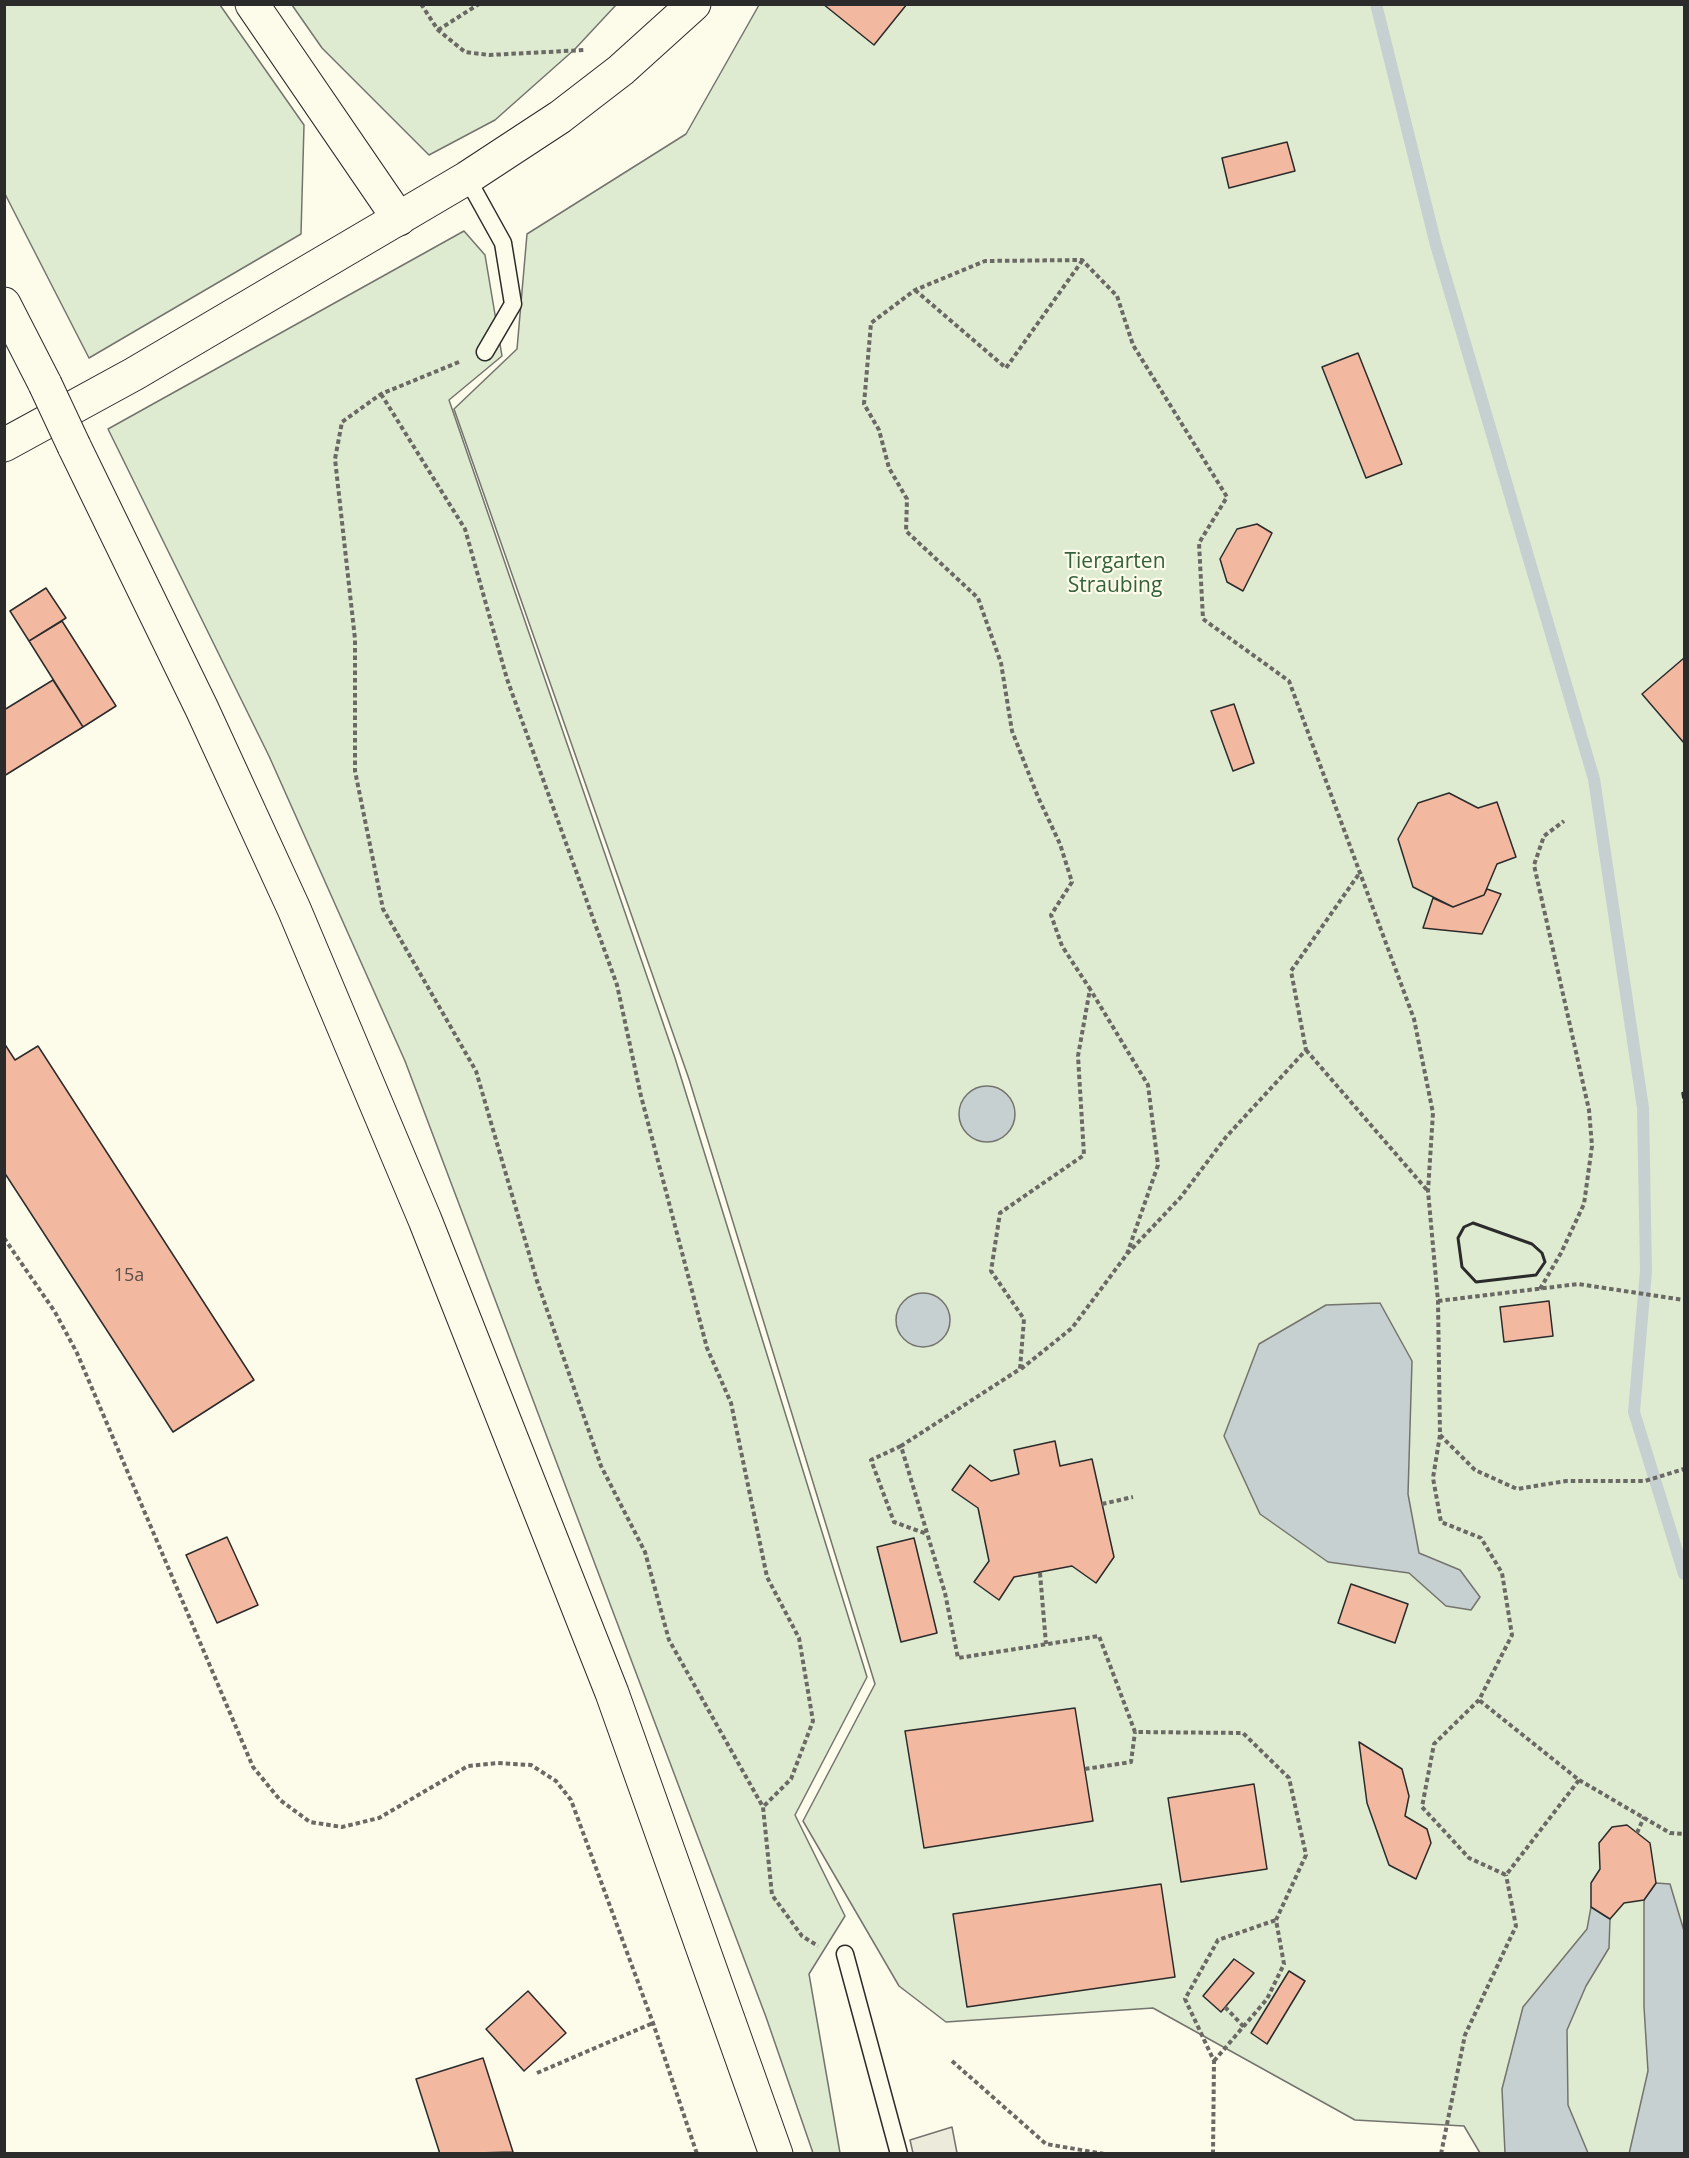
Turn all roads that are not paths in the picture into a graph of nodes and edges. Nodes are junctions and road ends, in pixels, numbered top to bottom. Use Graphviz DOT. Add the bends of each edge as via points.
graph roads {
  1 [pos="252,4"];
  2 [pos="694,4"];
  3 [pos="467,178"];
  4 [pos="399,219"];
  5 [pos="4,304"];
  6 [pos="485,352"];
  7 [pos="4,445"];
  8 [pos="845,1954"];
  9 [pos="776,2154"];
  10 [pos="900,2154"];
  1 -- 4 [label="main road"];
  2 -- 3 [label="main road" via="621,70 560,117"];
  3 -- 4 [label="main road"];
  3 -- 6 [label="lane" via="503,243 513,304"];
  4 -- 7 [label="main road"];
  5 -- 9 [label="main road, bridge" via="202,709 294,909 425,1220 612,1693"];
  8 -- 10 [label="lane"];
}
